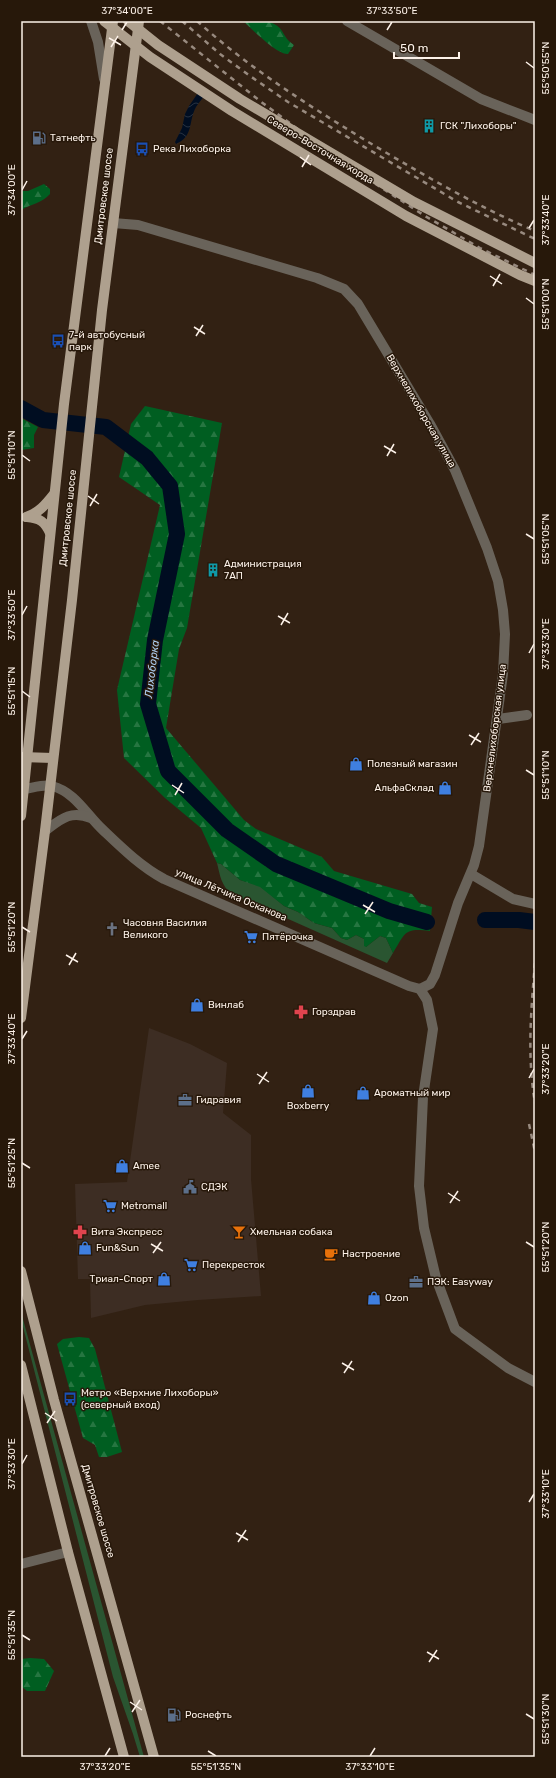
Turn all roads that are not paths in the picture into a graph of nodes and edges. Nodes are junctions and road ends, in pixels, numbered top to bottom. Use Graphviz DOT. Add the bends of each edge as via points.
graph roads {
  1 [pos="91,21"];
  2 [pos="104,21"];
  3 [pos="113,21"];
  4 [pos="128,21"];
  5 [pos="139,21"];
  6 [pos="347,21"];
  7 [pos="104,90"];
  8 [pos="535,120"];
  9 [pos="113,223"];
  10 [pos="535,263"];
  11 [pos="535,281"];
  12 [pos="54,494"];
  13 [pos="23,517"];
  14 [pos="50,533"];
  15 [pos="527,715"];
  16 [pos="498,719"];
  17 [pos="24,757"];
  18 [pos="53,758"];
  19 [pos="51,786"];
  20 [pos="24,789"];
  21 [pos="21,816"];
  22 [pos="91,818"];
  23 [pos="45,831"];
  24 [pos="471,874"];
  25 [pos="535,904"];
  26 [pos="420,989"];
  27 [pos="21,1018"];
  28 [pos="21,1271"];
  29 [pos="21,1365"];
  30 [pos="535,1382"];
  31 [pos="68,1552"];
  32 [pos="21,1564"];
  33 [pos="124,1757"];
  34 [pos="154,1757"];
  1 -- 7 [label="street" via="100,50"];
  2 -- 11 [label="main road, Северо-Восточная хорда, bridge" via="150,56 232,111 406,216 520,276"];
  3 -- 7 [label="main road, Дмитровское шоссе"];
  4 -- 10 [label="main road, Северо-Восточная хорда, bridge" via="158,45 253,107 414,202"];
  5 -- 9 [label="main road, Дмитровское шоссе"];
  6 -- 8 [label="street" via="481,99"];
  7 -- 12 [label="main road, Дмитровское шоссе"];
  9 -- 16 [label="street, Верхнелихоборская улица" via="138,225 317,278 338,286 351,295 430,424 452,465 487,548 498,581 503,610 503,674"];
  9 -- 18 [label="main road, Дмитровское шоссе"];
  12 -- 13 [label="main road" via="35,514"];
  12 -- 14 [label="main road, Дмитровское шоссе"];
  13 -- 14 [label="main road" via="44,522"];
  14 -- 17 [label="main road, Дмитровское шоссе"];
  15 -- 16 [label="street"];
  16 -- 24 [label="street, Верхнелихоборская улица" via="479,846"];
  17 -- 18 [label="main road"];
  17 -- 20 [label="main road, Дмитровское шоссе"];
  18 -- 19 [label="main road, Дмитровское шоссе"];
  19 -- 20 [label="street"];
  19 -- 22 [label="street, улица Лётчика Осканова" via="72,797"];
  19 -- 23 [label="main road, Дмитровское шоссе"];
  20 -- 21 [label="main road, Дмитровское шоссе"];
  22 -- 23 [label="street" via="69,815"];
  22 -- 26 [label="street, улица Лётчика Осканова" via="138,862 164,879"];
  23 -- 27 [label="main road, Дмитровское шоссе"];
  24 -- 25 [label="street" via="508,896 524,903"];
  24 -- 26 [label="street, Верхнелихоборская улица" via="458,903 434,975 430,984"];
  26 -- 30 [label="street" via="427,1000 433,1029 423,1097 419,1186 424,1228 436,1278 455,1330 508,1368"];
  28 -- 34 [label="main road, Дмитровское шоссе" via="54,1400"];
  29 -- 31 [label="main road"];
  31 -- 32 [label="street"];
  31 -- 33 [label="main road"];
}
